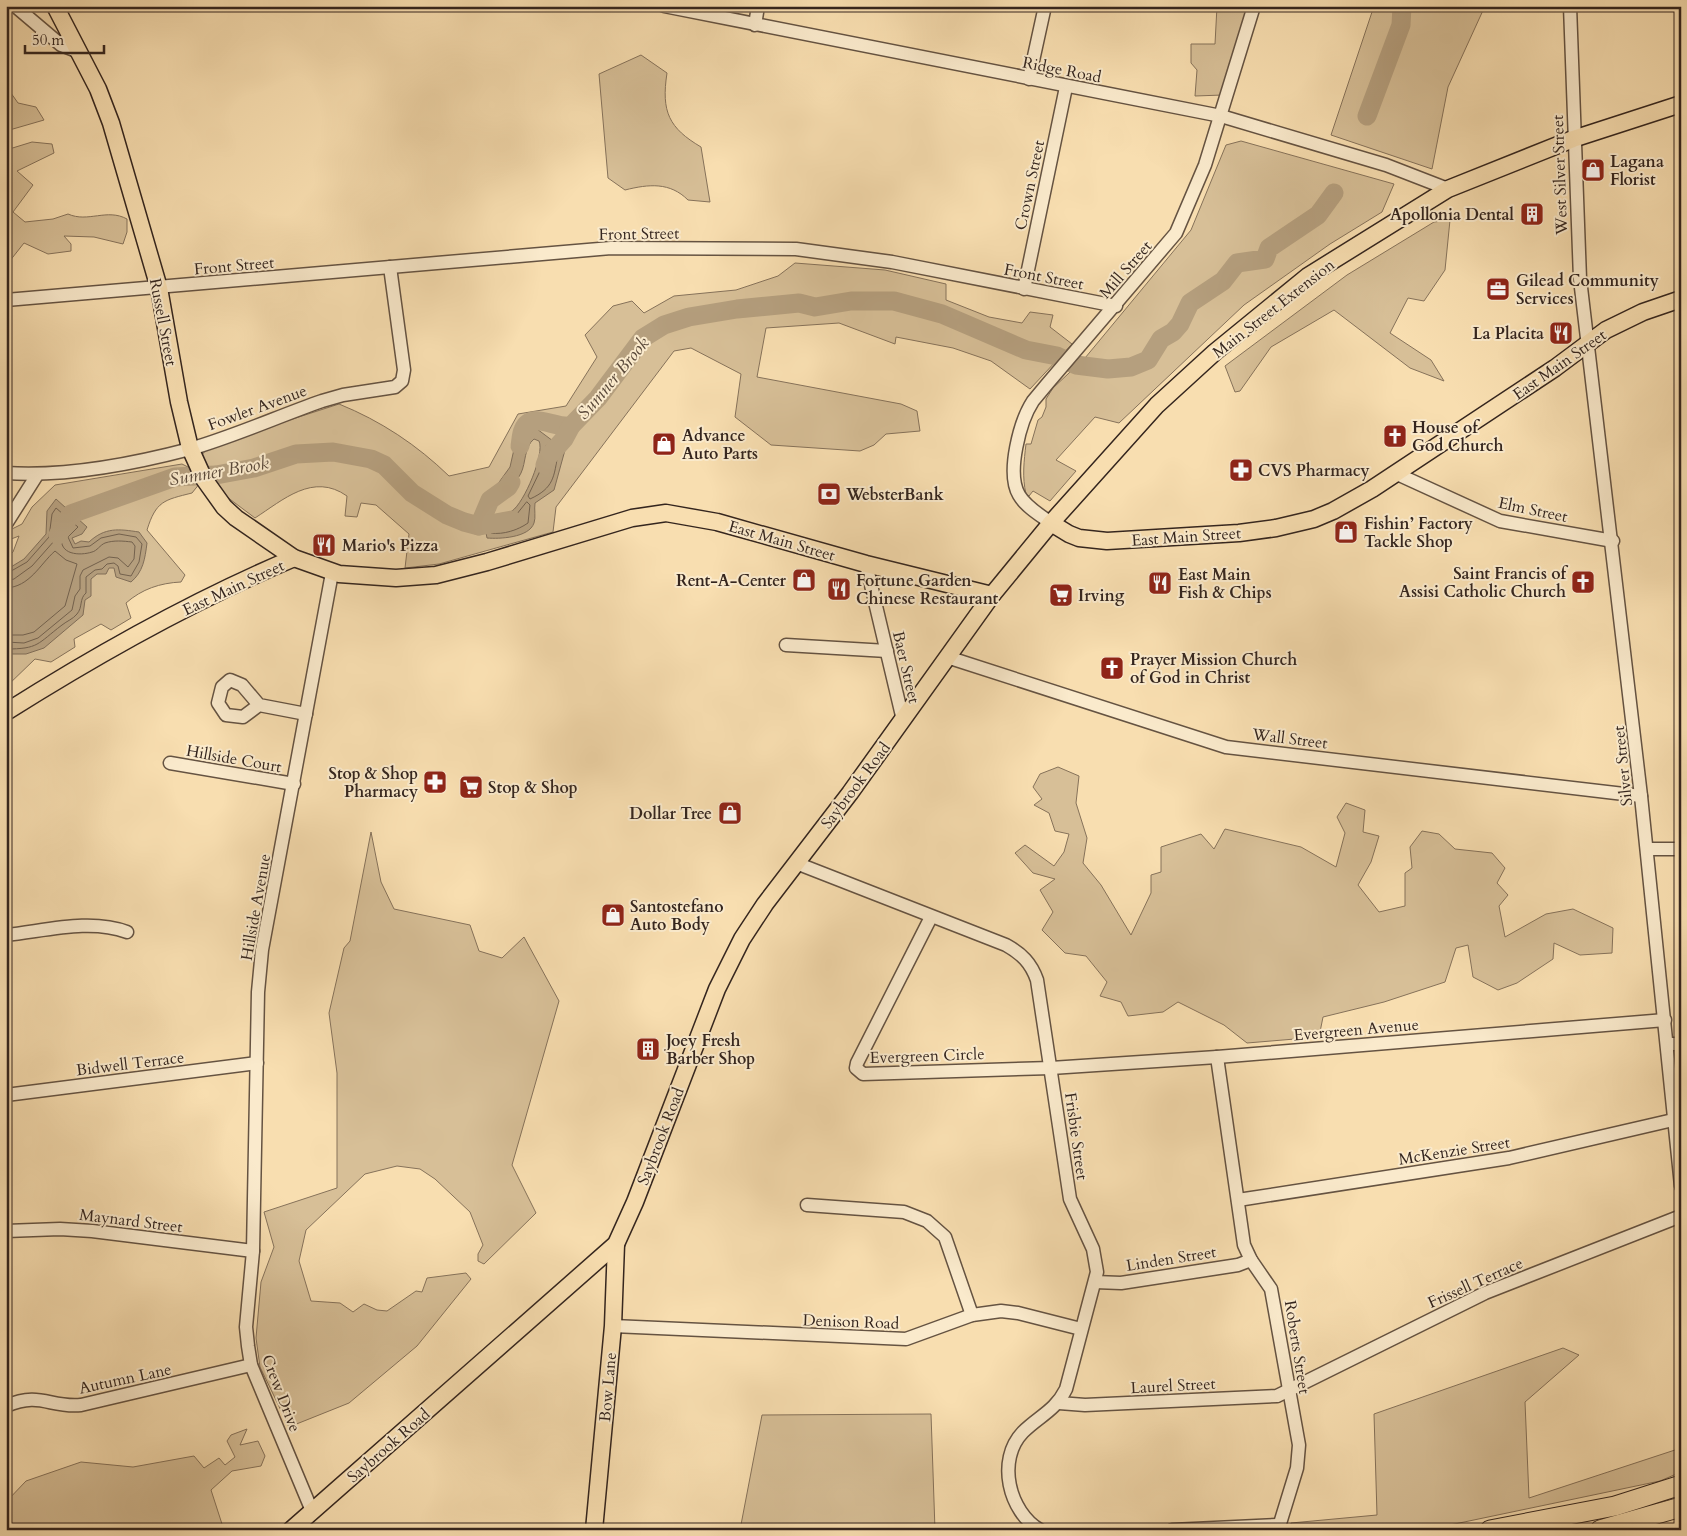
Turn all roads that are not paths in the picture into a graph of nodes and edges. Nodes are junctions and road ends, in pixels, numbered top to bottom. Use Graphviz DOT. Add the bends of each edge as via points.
graph roads {
  1 [pos="15,6"];
  2 [pos="55,6"];
  3 [pos="664,6"];
  4 [pos="758,6"];
  5 [pos="1045,6"];
  6 [pos="1254,6"];
  7 [pos="1570,6"];
  8 [pos="755,25"];
  9 [pos="80,52"];
  10 [pos="1029,79"];
  11 [pos="1066,87"];
  12 [pos="1681,104"];
  13 [pos="1221,116"];
  14 [pos="1573,139"];
  15 [pos="1448,189"];
  16 [pos="390,267"];
  17 [pos="159,288"];
  18 [pos="1024,289"];
  19 [pos="1681,299"];
  20 [pos="6,300"];
  21 [pos="1116,306"];
  22 [pos="1587,343"];
  23 [pos="190,448"];
  24 [pos="6,473"];
  25 [pos="1395,474"];
  26 [pos="37,475"];
  27 [pos="1051,522"];
  28 [pos="6,524"];
  29 [pos="1613,541"];
  30 [pos="294,558"];
  31 [pos="866,564"];
  32 [pos="332,573"];
  33 [pos="992,595"];
  34 [pos="786,645"];
  35 [pos="887,651"];
  36 [pos="947,658"];
  37 [pos="259,705"];
  38 [pos="6,712"];
  39 [pos="306,714"];
  40 [pos="903,720"];
  41 [pos="170,763"];
  42 [pos="294,784"];
  43 [pos="1642,796"];
  44 [pos="1647,849"];
  45 [pos="1681,849"];
  46 [pos="796,863"];
  47 [pos="931,917"];
  48 [pos="127,932"];
  49 [pos="6,935"];
  50 [pos="1665,1020"];
  51 [pos="1667,1044"];
  52 [pos="1681,1044"];
  53 [pos="1217,1057"];
  54 [pos="257,1063"];
  55 [pos="1050,1068"];
  56 [pos="6,1095"];
  57 [pos="1672,1120"];
  58 [pos="1681,1186"];
  59 [pos="1238,1200"];
  60 [pos="806,1206"];
  61 [pos="1681,1216"];
  62 [pos="6,1231"];
  63 [pos="616,1244"];
  64 [pos="252,1251"];
  65 [pos="1250,1260"];
  66 [pos="1095,1282"];
  67 [pos="972,1315"];
  68 [pos="613,1326"];
  69 [pos="1081,1329"];
  70 [pos="251,1365"];
  71 [pos="1289,1391"];
  72 [pos="1059,1403"];
  73 [pos="6,1406"];
  74 [pos="1681,1485"];
  75 [pos="1681,1507"];
  76 [pos="312,1511"];
  77 [pos="1278,1527"];
  78 [pos="291,1530"];
  79 [pos="594,1530"];
  80 [pos="1040,1530"];
  81 [pos="1172,1530"];
  82 [pos="1490,1530"];
  83 [pos="1600,1530"];
  1 -- 9 [label="street" via="61,45"];
  2 -- 9 [label="main road, Russell Street"];
  3 -- 8 [label="street, Ridge Road"];
  4 -- 8 [label="street"];
  5 -- 10 [label="street"];
  6 -- 13 [label="street, Mill Street"];
  7 -- 14 [label="street, West Silver Street"];
  8 -- 10 [label="street, Ridge Road"];
  9 -- 17 [label="main road, Russell Street" via="104,102"];
  10 -- 11 [label="street, Ridge Road"];
  11 -- 13 [label="street, Ridge Road"];
  11 -- 18 [label="street, Crown Street"];
  12 -- 14 [label="main road, Main Street Extension"];
  13 -- 15 [label="street, Ridge Road" via="1386,165"];
  13 -- 21 [label="street, Mill Street" via="1205,165 1176,234"];
  14 -- 15 [label="main road, Main Street Extension"];
  14 -- 22 [label="street, West Silver Street" via="1579,272"];
  15 -- 27 [label="main road, Main Street Extension" via="1308,276 1214,352 1157,405"];
  16 -- 17 [label="street, Front Street"];
  16 -- 18 [label="street, Front Street" via="611,248 796,249 892,262"];
  16 -- 23 [label="street, Fowler Avenue" via="404,370 404,378 399,384 391,389 368,390 322,401"];
  17 -- 20 [label="street, Front Street"];
  17 -- 23 [label="main road, Russell Street"];
  18 -- 21 [label="street, Front Street"];
  19 -- 22 [label="main road, East Main Street" via="1625,320"];
  21 -- 27 [label="street, Mill Street" via="1048,383 1023,422 1016,454 1015,483 1024,502"];
  22 -- 25 [label="main road, East Main Street" via="1555,368"];
  22 -- 29 [label="street, Silver Street"];
  23 -- 26 [label="street, Fowler Avenue" via="87,470"];
  23 -- 30 [label="main road, Russell Street" via="214,496 236,518"];
  24 -- 26 [label="street, Fowler Avenue"];
  25 -- 27 [label="main road, East Main Street" via="1333,512 1276,528 1108,542 1078,538"];
  25 -- 29 [label="street, Elm Street" via="1500,521"];
  26 -- 28 [label="street"];
  27 -- 33 [label="main road"];
  29 -- 43 [label="street, Silver Street"];
  30 -- 32 [label="main road, East Main Street"];
  30 -- 38 [label="main road, East Main Street" via="249,577 102,653"];
  31 -- 32 [label="main road, East Main Street" via="717,522 658,513 600,526 436,575 396,578"];
  31 -- 33 [label="main road, East Main Street"];
  31 -- 35 [label="street, Baer Street"];
  32 -- 39 [label="street, Hillside Avenue"];
  33 -- 36 [label="main road, Saybrook Road"];
  34 -- 35 [label="street"];
  35 -- 40 [label="street, Baer Street"];
  36 -- 40 [label="main road, Saybrook Road"];
  36 -- 43 [label="street, Wall Street" via="1226,747"];
  37 -- 39 [label="street"];
  39 -- 42 [label="street, Hillside Avenue"];
  40 -- 46 [label="main road, Saybrook Road"];
  41 -- 42 [label="street, Hillside Court"];
  42 -- 54 [label="street, Hillside Avenue" via="262,950"];
  43 -- 44 [label="street, Silver Street"];
  44 -- 45 [label="street"];
  44 -- 50 [label="street, Silver Street"];
  46 -- 47 [label="street, Frisbie Street"];
  46 -- 63 [label="main road, Saybrook Road" via="742,939 720,983"];
  47 -- 55 [label="street, Frisbie Street" via="1006,945 1025,958 1037,980"];
  47 -- 55 [label="street, Evergreen Circle" via="859,1059 857,1070 873,1074"];
  48 -- 49 [label="street" via="96,925"];
  50 -- 51 [label="street, Silver Street"];
  50 -- 53 [label="street, Evergreen Avenue"];
  51 -- 52 [label="street"];
  51 -- 57 [label="street, Silver Street"];
  53 -- 55 [label="street, Evergreen Avenue"];
  53 -- 59 [label="street, Roberts Street"];
  54 -- 56 [label="street, Bidwell Terrace"];
  54 -- 64 [label="street, Hillside Avenue"];
  55 -- 66 [label="street, Frisbie Street" via="1070,1199 1093,1249 1097,1272"];
  57 -- 58 [label="street, Silver Street"];
  57 -- 59 [label="street, McKenzie Street" via="1509,1158"];
  59 -- 65 [label="street, Roberts Street" via="1244,1245"];
  60 -- 67 [label="street" via="904,1212 927,1221 945,1237"];
  61 -- 71 [label="street, Frissell Terrace" via="1485,1293"];
  62 -- 64 [label="street, Maynard Street" via="92,1231"];
  63 -- 68 [label="main road, Bow Lane"];
  63 -- 76 [label="main road, Saybrook Road"];
  64 -- 70 [label="street, Crew Drive" via="246,1326"];
  65 -- 66 [label="street, Linden Street" via="1238,1265 1121,1283"];
  65 -- 71 [label="street, Roberts Street" via="1271,1289"];
  66 -- 69 [label="street, Frisbie Street"];
  67 -- 68 [label="street, Denison Road" via="906,1339"];
  67 -- 69 [label="street, Denison Road" via="991,1311 1018,1312"];
  68 -- 79 [label="main road, Bow Lane"];
  69 -- 72 [label="street, Frisbie Street" via="1066,1389"];
  70 -- 73 [label="street, Autumn Lane" via="81,1405 31,1399"];
  70 -- 76 [label="street, Crew Drive"];
  71 -- 72 [label="street, Laurel Street" via="1277,1396 1258,1397 1085,1405"];
  71 -- 77 [label="street, Roberts Street" via="1299,1457"];
  72 -- 80 [label="street, Frisbie Street" via="1022,1433 1009,1462 1011,1491 1026,1520"];
  74 -- 82 [label="highway" via="1615,1506"];
  75 -- 83 [label="highway"];
  76 -- 78 [label="main road, Saybrook Road"];
  77 -- 81 [label="street"];
}
